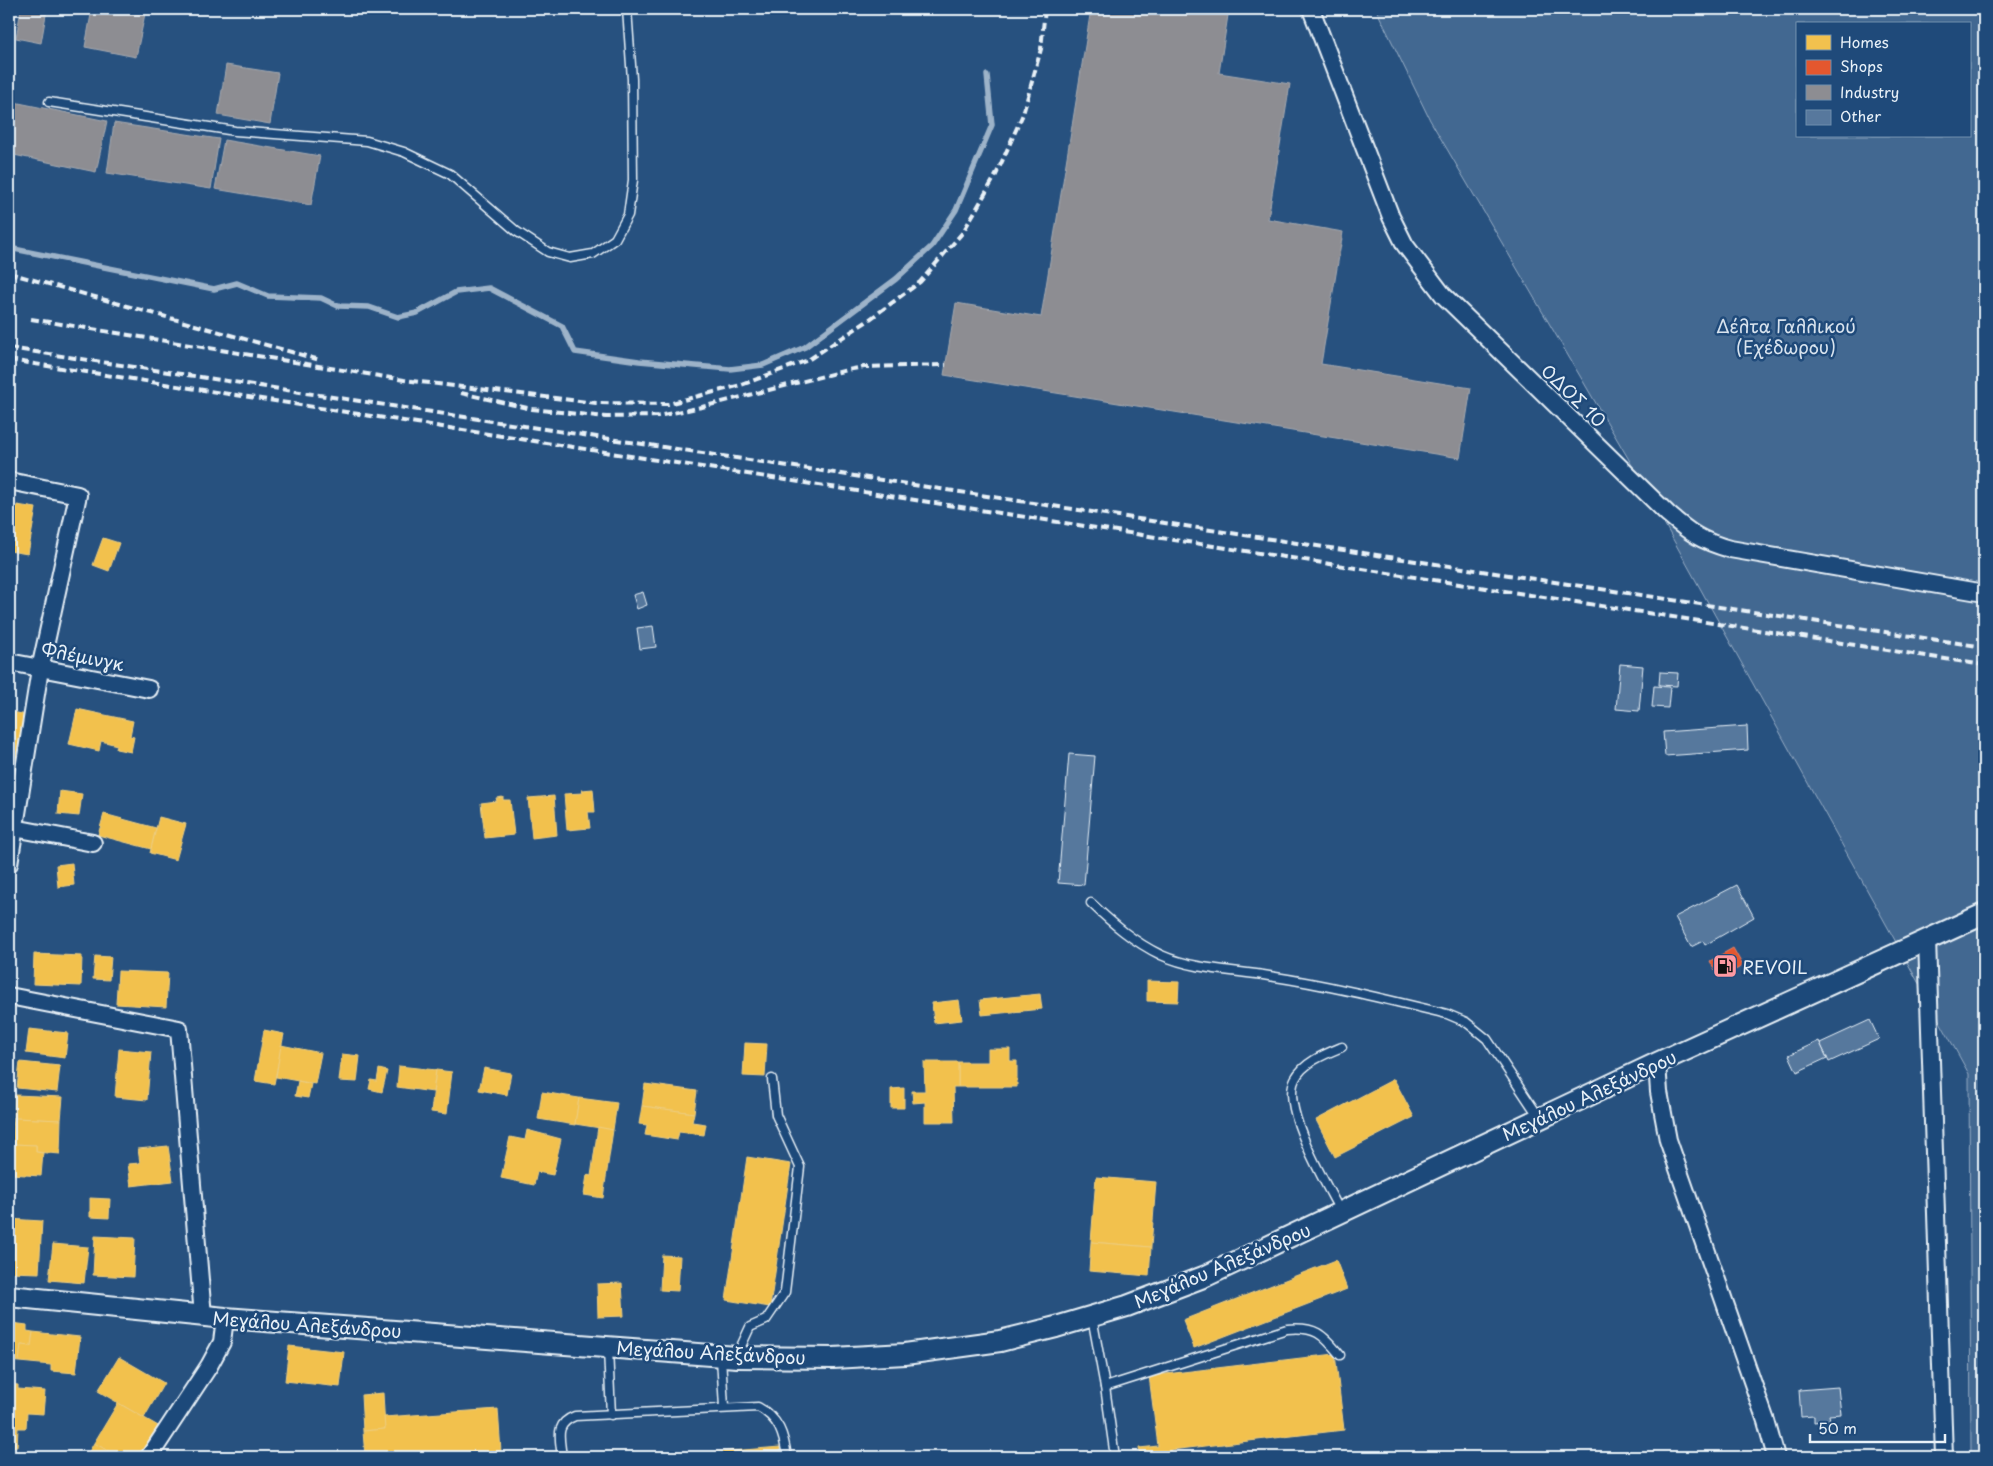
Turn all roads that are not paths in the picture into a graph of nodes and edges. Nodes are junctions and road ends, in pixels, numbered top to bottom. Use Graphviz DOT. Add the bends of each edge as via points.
graph roads {
  1 [pos="627,9"];
  2 [pos="1311,9"];
  3 [pos="49,102"];
  4 [pos="9,481"];
  5 [pos="1984,593"];
  6 [pos="9,662"];
  7 [pos="40,669"];
  8 [pos="149,689"];
  9 [pos="11,827"];
  10 [pos="93,843"];
  11 [pos="9,864"];
  12 [pos="1091,903"];
  13 [pos="1984,914"];
  14 [pos="1927,939"];
  15 [pos="9,996"];
  16 [pos="1342,1047"];
  17 [pos="1657,1063"];
  18 [pos="772,1079"];
  19 [pos="1540,1119"];
  20 [pos="1341,1212"];
  21 [pos="9,1296"];
  22 [pos="203,1316"];
  23 [pos="1092,1317"];
  24 [pos="225,1318"];
  25 [pos="608,1346"];
  26 [pos="1340,1355"];
  27 [pos="729,1356"];
  28 [pos="1105,1387"];
  29 [pos="724,1407"];
  30 [pos="611,1415"];
  31 [pos="149,1457"];
  32 [pos="562,1457"];
  33 [pos="787,1457"];
  34 [pos="1115,1457"];
  35 [pos="1776,1457"];
  36 [pos="1944,1457"];
  1 -- 3 [label="lane" via="632,79 633,180 628,214 615,239 593,254 570,258 540,247 516,231 450,174 404,152 367,141 236,131"];
  2 -- 5 [label="street, ΟΔΟΣ 10" via="1391,217 1405,245 1443,295 1668,514 1708,543 1730,549"];
  4 -- 7 [label="street" via="78,495"];
  6 -- 7 [label="street, Φλέμινγκ"];
  7 -- 8 [label="street, Φλέμινγκ"];
  7 -- 9 [label="street"];
  9 -- 10 [label="street"];
  9 -- 11 [label="street"];
  12 -- 19 [label="lane" via="1133,940 1183,963 1328,988 1448,1014 1466,1022 1487,1039"];
  13 -- 14 [label="street, Μεγάλου Αλεξάνδρου"];
  14 -- 17 [label="street, Μεγάλου Αλεξάνδρου"];
  14 -- 36 [label="street"];
  15 -- 22 [label="street" via="179,1029"];
  16 -- 20 [label="lane" via="1320,1056 1300,1071 1294,1081 1292,1100 1296,1121"];
  17 -- 19 [label="street, Μεγάλου Αλεξάνδρου"];
  17 -- 35 [label="street" via="1668,1140"];
  18 -- 27 [label="lane" via="776,1115 800,1166 785,1292 766,1320 750,1327"];
  19 -- 20 [label="street, Μεγάλου Αλεξάνδρου"];
  20 -- 23 [label="street, Μεγάλου Αλεξάνδρου" via="1206,1276"];
  21 -- 22 [label="street, Μεγάλου Αλεξάνδρου"];
  22 -- 24 [label="street, Μεγάλου Αλεξάνδρου"];
  23 -- 27 [label="street, Μεγάλου Αλεξάνδρου" via="1000,1341 905,1354 833,1358"];
  23 -- 28 [label="lane"];
  24 -- 25 [label="street, Μεγάλου Αλεξάνδρου"];
  24 -- 31 [label="street" via="222,1342"];
  25 -- 27 [label="street, Μεγάλου Αλεξάνδρου"];
  25 -- 30 [label="lane"];
  26 -- 28 [label="lane" via="1314,1330 1287,1329"];
  27 -- 29 [label="lane"];
  28 -- 34 [label="lane"];
  29 -- 30 [label="lane"];
  29 -- 33 [label="lane" via="758,1407 768,1412 784,1434"];
  30 -- 32 [label="lane" via="575,1416 563,1422 560,1429"];
}
